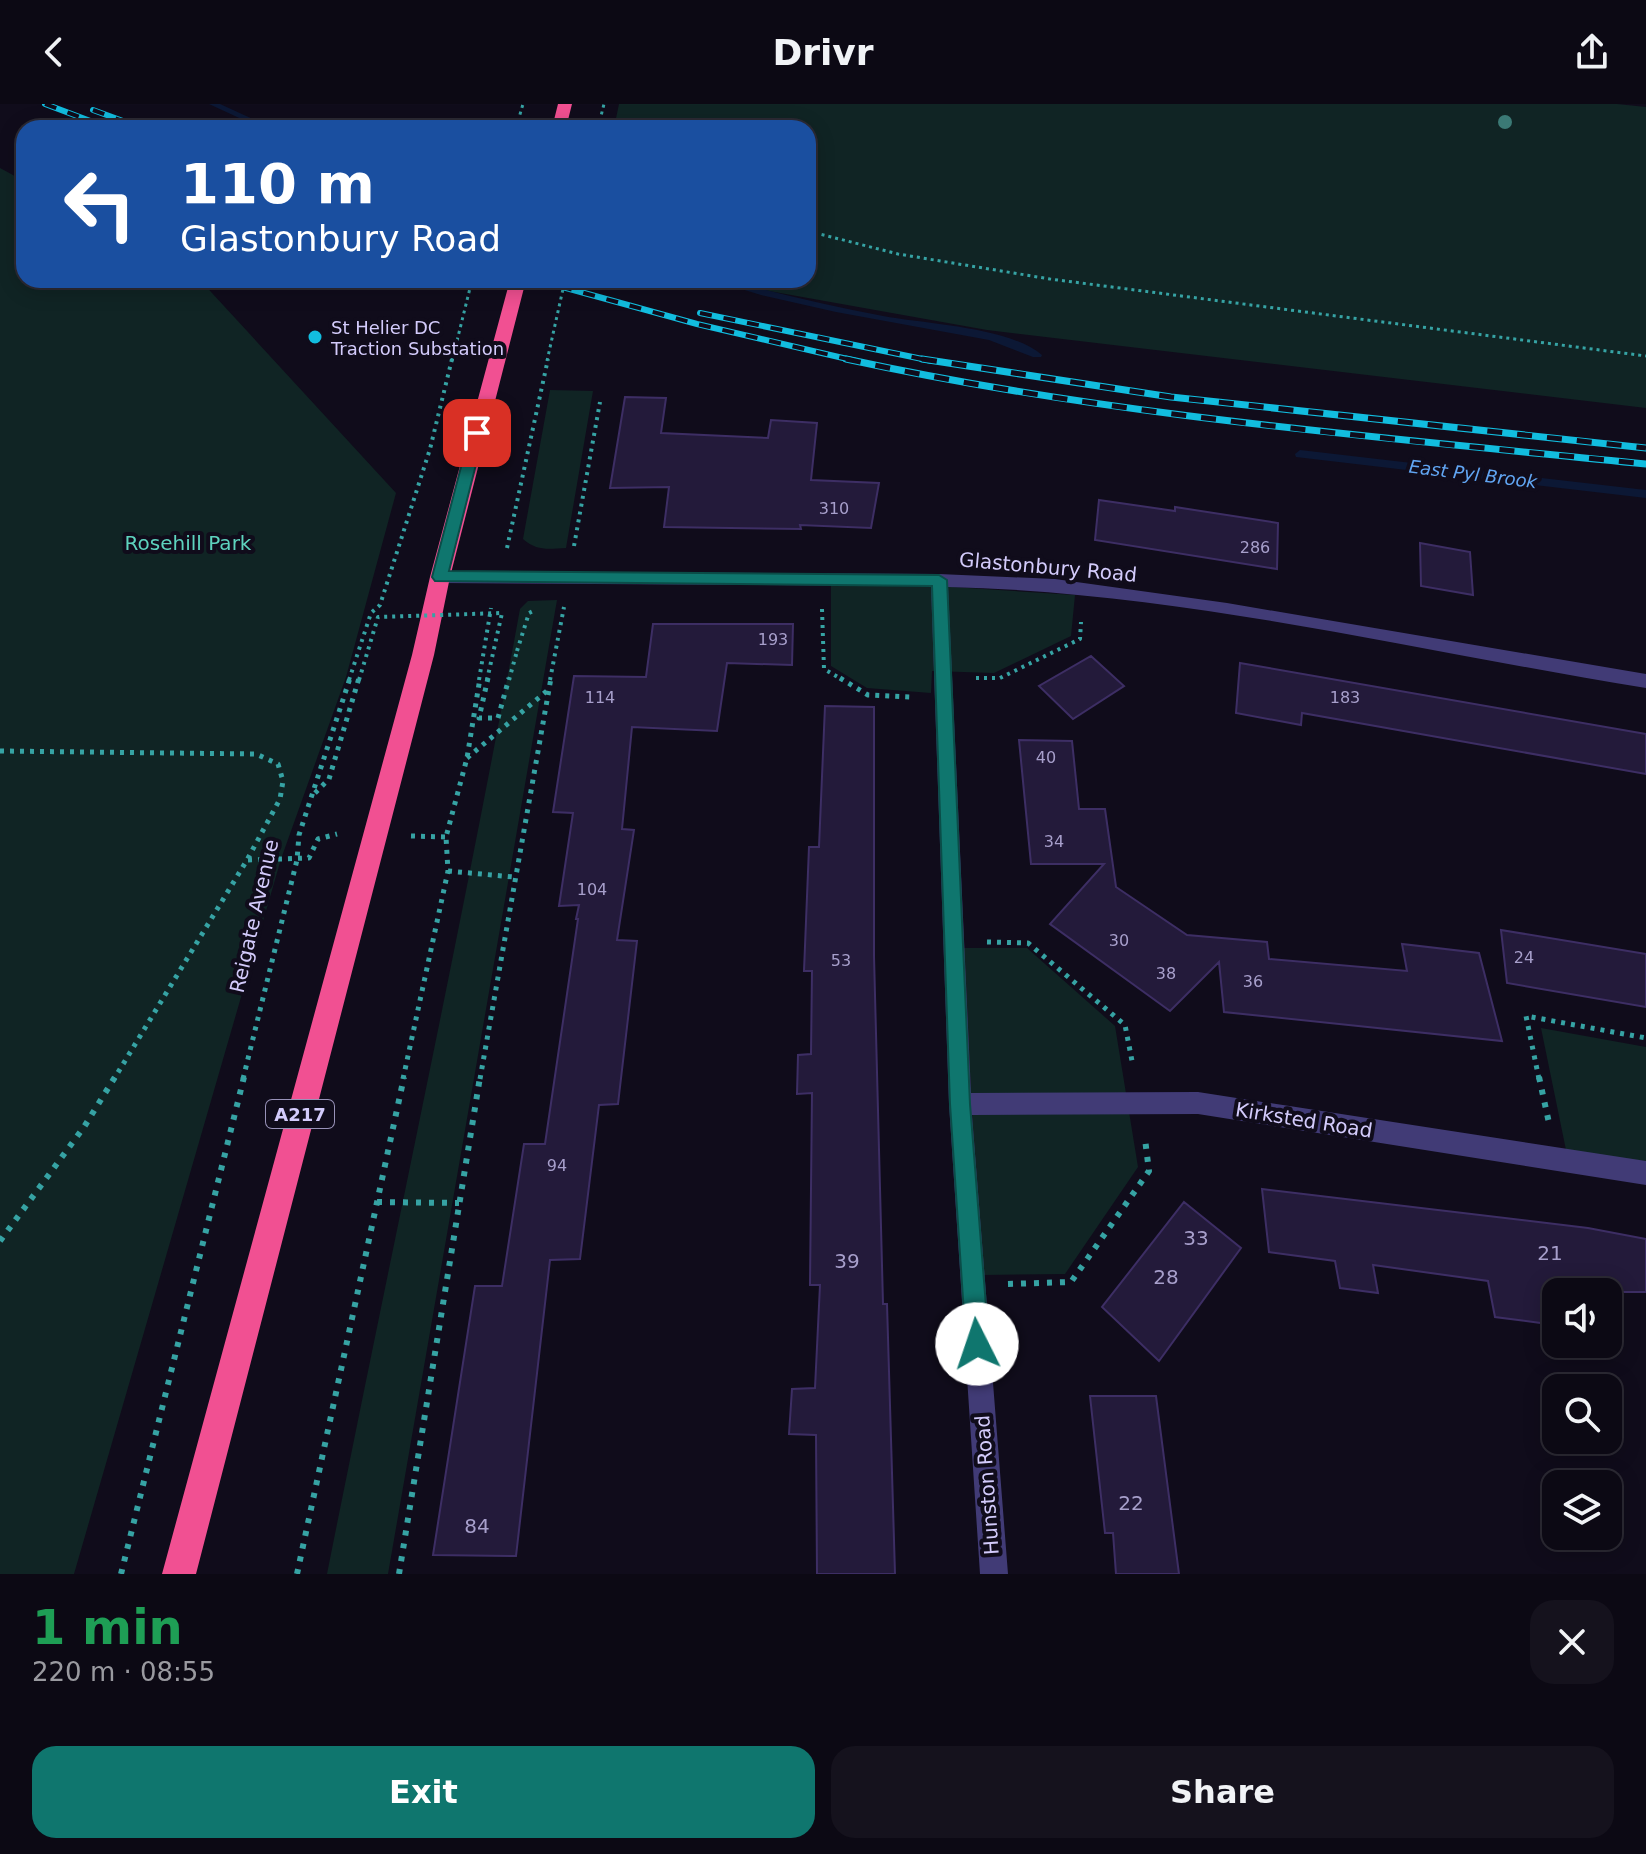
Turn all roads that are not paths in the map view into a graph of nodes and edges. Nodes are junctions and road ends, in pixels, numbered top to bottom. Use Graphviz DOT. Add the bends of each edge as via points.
graph roads {
  1 [pos="516,288"];
  2 [pos="440,577"];
  3 [pos="939,580"];
  4 [pos="1646,681"];
  5 [pos="960,1104"];
  6 [pos="1646,1173"];
  7 [pos="179,1574"];
  8 [pos="994,1574"];
  1 -- 2 [label="highway, A217"];
  2 -- 3 [label="street, Glastonbury Road"];
  2 -- 7 [label="highway, A217"];
  3 -- 4 [label="street, Glastonbury Road" via="1084,589"];
  3 -- 5 [label="street, Hunston Road"];
  5 -- 6 [label="street, Kirksted Road" via="1198,1103"];
  5 -- 8 [label="street, Hunston Road"];
}
